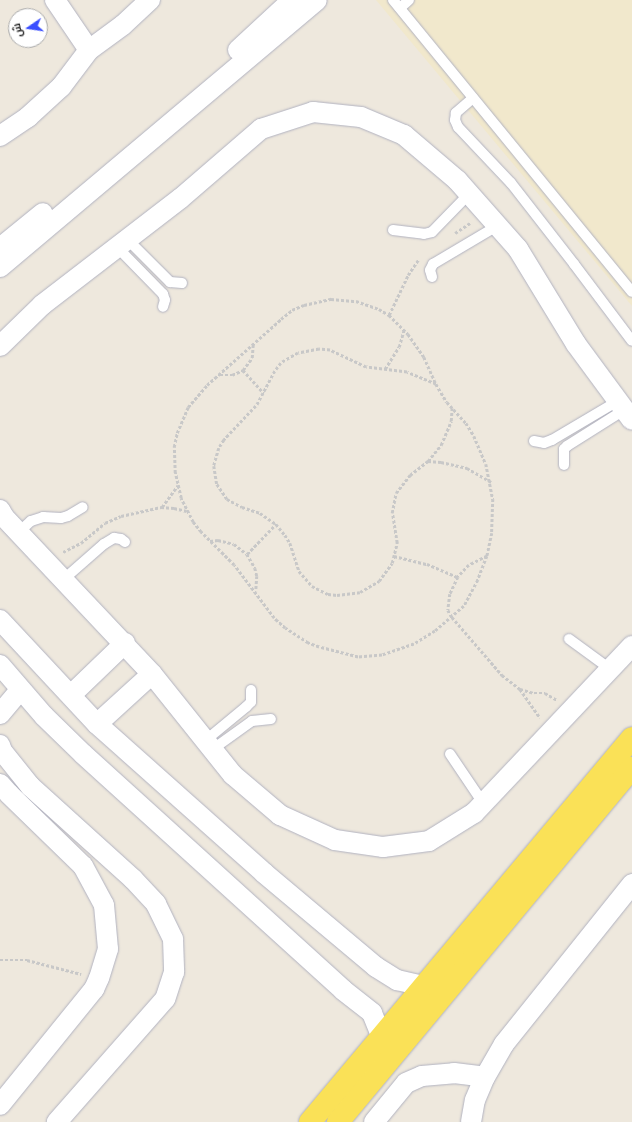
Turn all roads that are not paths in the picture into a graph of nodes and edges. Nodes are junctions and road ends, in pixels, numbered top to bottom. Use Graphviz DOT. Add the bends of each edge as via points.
graph roads {
  1 [pos="55,0"];
  2 [pos="150,0"];
  3 [pos="292,0"];
  4 [pos="314,0"];
  5 [pos="393,0"];
  6 [pos="409,0"];
  7 [pos="400,8"];
  8 [pos="89,50"];
  9 [pos="473,98"];
  10 [pos="0,136"];
  11 [pos="469,194"];
  12 [pos="497,226"];
  13 [pos="393,230"];
  14 [pos="122,243"];
  15 [pos="0,248"];
  16 [pos="0,267"];
  17 [pos="432,277"];
  18 [pos="182,283"];
  19 [pos="632,292"];
  20 [pos="163,307"];
  21 [pos="632,341"];
  22 [pos="0,346"];
  23 [pos="625,410"];
  24 [pos="534,441"];
  25 [pos="564,464"];
  26 [pos="83,507"];
  27 [pos="0,510"];
  28 [pos="19,532"];
  29 [pos="125,542"];
  30 [pos="64,579"];
  31 [pos="0,620"];
  32 [pos="569,639"];
  33 [pos="125,643"];
  34 [pos="632,646"];
  35 [pos="0,665"];
  36 [pos="610,669"];
  37 [pos="152,674"];
  38 [pos="20,690"];
  39 [pos="251,690"];
  40 [pos="71,695"];
  41 [pos="0,714"];
  42 [pos="271,719"];
  43 [pos="97,724"];
  44 [pos="632,738"];
  45 [pos="209,744"];
  46 [pos="0,745"];
  47 [pos="450,754"];
  48 [pos="632,768"];
  49 [pos="0,784"];
  50 [pos="483,803"];
  51 [pos="264,873"];
  52 [pos="632,884"];
  53 [pos="243,899"];
  54 [pos="424,986"];
  55 [pos="382,1038"];
  56 [pos="485,1077"];
  57 [pos="0,1106"];
  58 [pos="57,1122"];
  59 [pos="310,1122"];
  60 [pos="338,1122"];
  61 [pos="374,1122"];
  62 [pos="471,1122"];
  1 -- 8 [label="street"];
  2 -- 8 [label="street" via="123,25"];
  3 -- 15 [label="street" via="171,109"];
  4 -- 16 [label="street"];
  5 -- 7 [label="lane"];
  6 -- 7 [label="lane"];
  7 -- 9 [label="lane"];
  8 -- 10 [label="street" via="61,87 28,117"];
  9 -- 19 [label="lane"];
  9 -- 21 [label="lane" via="456,113 458,127 511,183"];
  11 -- 12 [label="street"];
  11 -- 13 [label="lane" via="432,232 424,234"];
  11 -- 14 [label="street" via="457,180 404,135 361,117 313,112 261,129 181,198"];
  12 -- 17 [label="lane" via="433,264 430,270"];
  12 -- 23 [label="street" via="518,249 576,344"];
  14 -- 18 [label="lane" via="170,282"];
  14 -- 20 [label="lane" via="163,294"];
  14 -- 22 [label="street" via="42,305"];
  23 -- 24 [label="lane" via="544,443"];
  23 -- 25 [label="lane" via="567,446 564,449"];
  26 -- 28 [label="lane" via="61,518 43,517 31,521"];
  27 -- 28 [label="street"];
  28 -- 30 [label="street"];
  29 -- 30 [label="lane" via="121,538 114,538 104,544"];
  30 -- 33 [label="street"];
  31 -- 40 [label="street"];
  32 -- 36 [label="lane"];
  33 -- 37 [label="street"];
  33 -- 40 [label="street"];
  34 -- 36 [label="street"];
  35 -- 38 [label="street"];
  36 -- 50 [label="street"];
  37 -- 43 [label="street"];
  37 -- 45 [label="street"];
  38 -- 41 [label="street"];
  38 -- 53 [label="street" via="83,754"];
  39 -- 45 [label="lane" via="251,702"];
  40 -- 43 [label="street"];
  42 -- 45 [label="lane" via="252,721"];
  43 -- 51 [label="street"];
  44 -- 54 [label="main road"];
  45 -- 50 [label="street" via="233,775 280,815 335,840 383,847 429,841 474,813"];
  46 -- 58 [label="street" via="30,786 133,879 156,904 174,939 174,972 165,999"];
  47 -- 50 [label="lane"];
  48 -- 60 [label="main road"];
  49 -- 57 [label="street" via="83,866 104,905 108,949 99,978 77,1011"];
  51 -- 53 [label="street"];
  51 -- 54 [label="street" via="376,967 397,980"];
  52 -- 56 [label="street" via="517,1026"];
  53 -- 55 [label="street" via="372,1013"];
  54 -- 55 [label="main road"];
  55 -- 59 [label="main road"];
  56 -- 61 [label="street" via="454,1073 422,1076 406,1083"];
  56 -- 62 [label="street" via="475,1100"];
}
